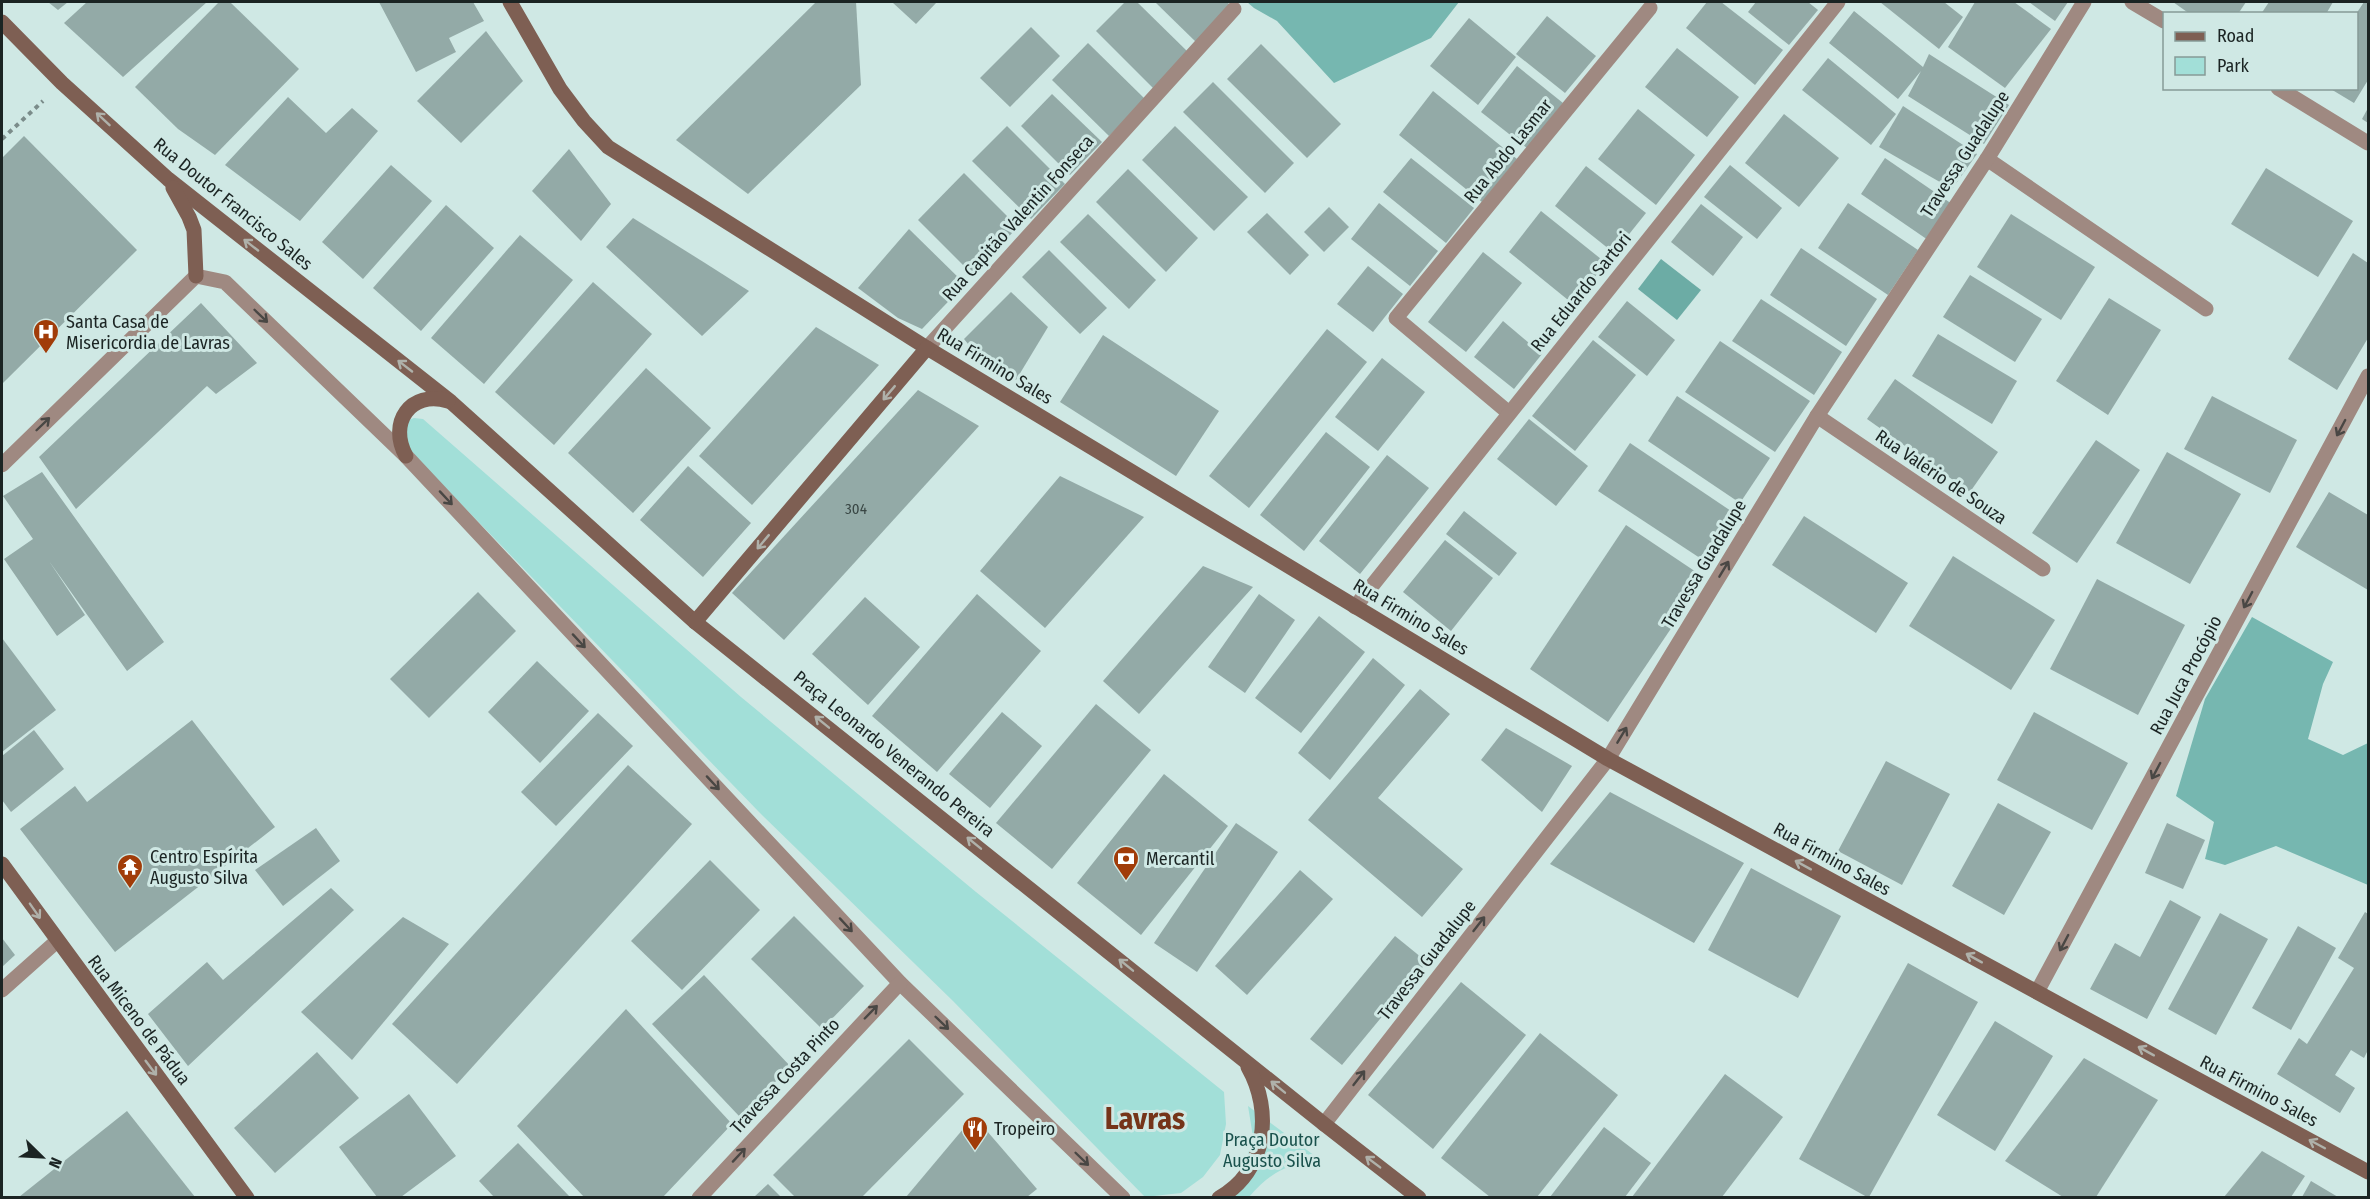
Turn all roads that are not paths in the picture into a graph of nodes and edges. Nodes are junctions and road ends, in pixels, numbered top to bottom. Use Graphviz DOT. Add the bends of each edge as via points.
graph roads {
  1 [pos="510,2"];
  2 [pos="1838,2"];
  3 [pos="2084,2"];
  4 [pos="2132,2"];
  5 [pos="1650,8"];
  6 [pos="1234,9"];
  7 [pos="2163,20"];
  8 [pos="2,22"];
  9 [pos="2280,90"];
  10 [pos="2368,143"];
  11 [pos="1988,159"];
  12 [pos="168,179"];
  13 [pos="196,276"];
  14 [pos="2206,309"];
  15 [pos="927,348"];
  16 [pos="2368,376"];
  17 [pos="451,402"];
  18 [pos="1509,413"];
  19 [pos="1817,416"];
  20 [pos="406,456"];
  21 [pos="2,465"];
  22 [pos="2043,569"];
  23 [pos="1355,607"];
  24 [pos="695,622"];
  25 [pos="1608,759"];
  26 [pos="2,864"];
  27 [pos="57,941"];
  28 [pos="900,983"];
  29 [pos="2,990"];
  30 [pos="2037,992"];
  31 [pos="1245,1060"];
  32 [pos="1324,1124"];
  33 [pos="2368,1172"];
  34 [pos="247,1197"];
  35 [pos="699,1197"];
  36 [pos="1123,1197"];
  37 [pos="1219,1197"];
  38 [pos="1419,1197"];
  1 -- 15 [label="main road, Rua Firmino Sales" via="560,89 608,147"];
  2 -- 18 [label="street, Rua Eduardo Sartori"];
  3 -- 11 [label="street, Travessa Guadalupe"];
  4 -- 7 [label="street"];
  5 -- 18 [label="street, Rua Abdo Lasmar" via="1396,318"];
  6 -- 15 [label="street, Rua Capitão Valentin Fonseca"];
  12 -- 8 [label="main road, Rua Doutor Francisco Sales, one-way" via="62,83"];
  9 -- 10 [label="street"];
  11 -- 14 [label="street"];
  11 -- 19 [label="street, Travessa Guadalupe"];
  12 -- 13 [label="main road" via="194,230"];
  17 -- 12 [label="main road, Rua Doutor Francisco Sales, one-way"];
  13 -- 20 [label="street, one-way" via="225,282"];
  21 -- 13 [label="street, one-way"];
  15 -- 23 [label="main road, Rua Firmino Sales"];
  15 -- 24 [label="main road, Rua Capitão Valentin Fonseca, one-way"];
  16 -- 30 [label="street, Rua Juca Procópio, one-way"];
  17 -- 20 [label="main road" via="423,399 402,416 399,444"];
  17 -- 24 [label="main road, Praça Leonardo Venerando Pereira"];
  18 -- 23 [label="street, Rua Eduardo Sartori"];
  19 -- 22 [label="street, Rua Valério de Souza"];
  25 -- 19 [label="street, Travessa Guadalupe, one-way"];
  20 -- 28 [label="street, one-way"];
  23 -- 25 [label="main road, Rua Firmino Sales"];
  31 -- 24 [label="main road, Praça Leonardo Venerando Pereira, one-way"];
  30 -- 25 [label="main road, Rua Firmino Sales, one-way"];
  32 -- 25 [label="street, Travessa Guadalupe, one-way"];
  26 -- 27 [label="main road, Rua Miceno de Pádua, one-way"];
  27 -- 29 [label="street"];
  27 -- 34 [label="main road, Rua Miceno de Pádua, one-way"];
  35 -- 28 [label="street, Travessa Costa Pinto, one-way"];
  28 -- 36 [label="street, one-way"];
  33 -- 30 [label="main road, Rua Firmino Sales, one-way"];
  32 -- 31 [label="main road, Praça Leonardo Venerando Pereira, one-way"];
  31 -- 37 [label="main road" via="1257,1082 1263,1132 1256,1156 1242,1178"];
  38 -- 32 [label="main road, one-way"];
}
